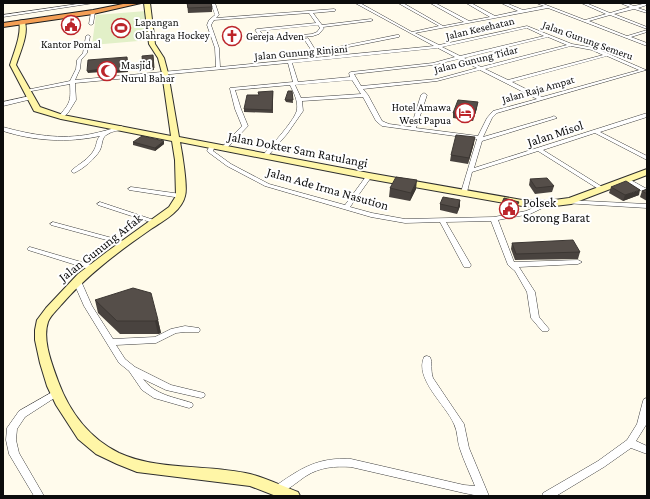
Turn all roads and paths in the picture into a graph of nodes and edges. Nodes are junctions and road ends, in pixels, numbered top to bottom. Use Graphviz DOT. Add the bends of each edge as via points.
graph roads {
  1 [pos="125,3"];
  2 [pos="138,3"];
  3 [pos="147,3"];
  4 [pos="213,3"];
  5 [pos="357,3"];
  6 [pos="400,3"];
  7 [pos="432,3"];
  8 [pos="468,3"];
  9 [pos="503,3"];
  10 [pos="538,3"];
  11 [pos="553,3"];
  12 [pos="583,3"];
  13 [pos="622,3"];
  14 [pos="647,4"];
  15 [pos="545,6"];
  16 [pos="92,7"];
  17 [pos="634,7"];
  18 [pos="334,10"];
  19 [pos="521,11"];
  20 [pos="308,12"];
  21 [pos="647,12"];
  22 [pos="610,14"];
  23 [pos="3,16"];
  24 [pos="494,17"];
  25 [pos="215,18"];
  26 [pos="371,20"];
  27 [pos="584,21"];
  28 [pos="468,22"];
  29 [pos="4,24"];
  30 [pos="91,24"];
  31 [pos="22,25"];
  32 [pos="321,25"];
  33 [pos="443,27"];
  34 [pos="526,27"];
  35 [pos="647,28"];
  36 [pos="647,31"];
  37 [pos="411,33"];
  38 [pos="88,36"];
  39 [pos="397,36"];
  40 [pos="548,36"];
  41 [pos="627,37"];
  42 [pos="306,39"];
  43 [pos="571,45"];
  44 [pos="647,45"];
  45 [pos="438,47"];
  46 [pos="316,52"];
  47 [pos="608,55"];
  48 [pos="458,57"];
  49 [pos="319,59"];
  50 [pos="290,62"];
  51 [pos="218,68"];
  52 [pos="480,68"];
  53 [pos="645,70"];
  54 [pos="164,73"];
  55 [pos="352,76"];
  56 [pos="72,82"];
  57 [pos="507,82"];
  58 [pos="294,83"];
  59 [pos="360,88"];
  60 [pos="28,94"];
  61 [pos="365,95"];
  62 [pos="424,95"];
  63 [pos="541,99"];
  64 [pos="299,100"];
  65 [pos="3,104"];
  66 [pos="647,115"];
  67 [pos="61,117"];
  68 [pos="554,118"];
  69 [pos="121,128"];
  70 [pos="3,129"];
  71 [pos="413,129"];
  72 [pos="595,131"];
  73 [pos="106,132"];
  74 [pos="174,139"];
  75 [pos="481,139"];
  76 [pos="212,146"];
  77 [pos="224,148"];
  78 [pos="538,149"];
  79 [pos="265,156"];
  80 [pos="647,158"];
  81 [pos="74,171"];
  82 [pos="470,172"];
  83 [pos="647,172"];
  84 [pos="369,176"];
  85 [pos="627,180"];
  86 [pos="131,189"];
  87 [pos="602,189"];
  88 [pos="464,192"];
  89 [pos="647,192"];
  90 [pos="181,196"];
  91 [pos="563,202"];
  92 [pos="100,204"];
  93 [pos="547,204"];
  94 [pos="647,206"];
  95 [pos="346,208"];
  96 [pos="494,219"];
  97 [pos="442,220"];
  98 [pos="154,222"];
  99 [pos="53,224"];
  100 [pos="125,243"];
  101 [pos="30,249"];
  102 [pos="578,262"];
  103 [pos="467,265"];
  104 [pos="512,265"];
  105 [pos="92,268"];
  106 [pos="77,282"];
  107 [pos="545,329"];
  108 [pos="196,330"];
  109 [pos="111,342"];
  110 [pos="427,359"];
  111 [pos="132,369"];
  112 [pos="56,393"];
  113 [pos="201,395"];
  114 [pos="647,401"];
  115 [pos="189,405"];
  116 [pos="630,443"];
  117 [pos="647,450"];
  118 [pos="278,490"];
  119 [pos="483,494"];
  120 [pos="36,495"];
  121 [pos="292,496"];
  122 [pos="547,496"];
  1 -- 16 [label="highway"];
  2 -- 16 [label="highway"];
  3 -- 54 [label="street" via="152,44 161,58"];
  4 -- 25 [label="street" via="217,15"];
  5 -- 37 [label="street"];
  6 -- 33 [label="street"];
  7 -- 28 [label="street"];
  8 -- 24 [label="street"];
  9 -- 19 [label="street"];
  10 -- 15 [label="street"];
  11 -- 15 [label="street"];
  12 -- 22 [label="street"];
  13 -- 17 [label="street"];
  14 -- 17 [label="street"];
  15 -- 19 [label="street"];
  15 -- 27 [label="street"];
  16 -- 23 [label="street"];
  16 -- 30 [label="street"];
  16 -- 31 [label="highway"];
  17 -- 21 [label="street"];
  17 -- 22 [label="street"];
  18 -- 20 [label="street"];
  19 -- 24 [label="street"];
  20 -- 25 [label="street"];
  20 -- 32 [label="street"];
  22 -- 27 [label="street"];
  22 -- 35 [label="street"];
  24 -- 28 [label="street"];
  25 -- 51 [label="street" via="209,25 216,48"];
  26 -- 32 [label="street"];
  27 -- 41 [label="street"];
  28 -- 33 [label="street"];
  29 -- 31 [label="highway" via="12,29"];
  31 -- 60 [label="street, Jalan Dokter Sam Ratulangi" via="13,65"];
  32 -- 32 [label="street" via="320,31 313,35 271,39 265,38 257,30"];
  33 -- 37 [label="street"];
  34 -- 40 [label="street, Jalan Gunung Semeru"];
  34 -- 45 [label="street, Jalan Kesehatan"];
  36 -- 41 [label="street"];
  37 -- 45 [label="street"];
  38 -- 56 [label="street" via="86,49 79,60"];
  39 -- 46 [label="street"];
  40 -- 43 [label="street, Jalan Gunung Semeru"];
  40 -- 48 [label="street"];
  41 -- 44 [label="street"];
  42 -- 46 [label="street"];
  43 -- 47 [label="street, Jalan Gunung Semeru"];
  43 -- 52 [label="street, Jalan Gunung Tidar"];
  45 -- 48 [label="street"];
  45 -- 49 [label="street, Jalan Gunung Rinjani"];
  46 -- 49 [label="street"];
  47 -- 53 [label="street, Jalan Gunung Semeru"];
  47 -- 57 [label="street"];
  48 -- 52 [label="street"];
  48 -- 55 [label="street" via="433,64 356,72"];
  49 -- 50 [label="street, Jalan Gunung Rinjani"];
  50 -- 51 [label="street, Jalan Gunung Rinjani"];
  50 -- 58 [label="street"];
  51 -- 54 [label="street, Jalan Gunung Rinjani"];
  52 -- 57 [label="street"];
  52 -- 59 [label="street, Jalan Gunung Tidar" via="438,80"];
  53 -- 63 [label="street, Jalan Raja Ampat"];
  54 -- 56 [label="street, Jalan Gunung Rinjani"];
  54 -- 74 [label="street"];
  55 -- 58 [label="street"];
  55 -- 59 [label="street"];
  56 -- 60 [label="street, Jalan Gunung Rinjani"];
  56 -- 67 [label="street" via="73,100"];
  57 -- 63 [label="street"];
  58 -- 64 [label="street"];
  58 -- 77 [label="street" via="232,89 245,126"];
  59 -- 61 [label="street"];
  60 -- 65 [label="street, Jalan Gunung Rinjani"];
  60 -- 67 [label="street, Jalan Dokter Sam Ratulangi" via="37,108"];
  61 -- 64 [label="street"];
  61 -- 71 [label="street" via="381,124"];
  62 -- 71 [label="street"];
  63 -- 75 [label="street, Jalan Raja Ampat" via="495,112 489,119"];
  64 -- 79 [label="street" via="298,115"];
  66 -- 72 [label="street, Jalan Misol"];
  67 -- 69 [label="street, Jalan Dokter Sam Ratulangi"];
  68 -- 75 [label="street"];
  69 -- 73 [label="street"];
  69 -- 74 [label="street, Jalan Dokter Sam Ratulangi"];
  70 -- 73 [label="street" via="20,134 64,139"];
  71 -- 75 [label="street"];
  72 -- 78 [label="street, Jalan Misol"];
  72 -- 80 [label="street"];
  73 -- 81 [label="street" via="99,140 96,152"];
  74 -- 76 [label="street, Jalan Dokter Sam Ratulangi"];
  74 -- 90 [label="street" via="179,160"];
  75 -- 82 [label="street, Jalan Raja Ampat"];
  76 -- 77 [label="street, Jalan Dokter Sam Ratulangi"];
  76 -- 95 [label="street, Jalan Ade Irma Nasution" via="210,151 214,155 260,183"];
  77 -- 79 [label="street, Jalan Dokter Sam Ratulangi"];
  78 -- 82 [label="street, Jalan Misol"];
  78 -- 87 [label="street"];
  79 -- 84 [label="street, Jalan Dokter Sam Ratulangi"];
  82 -- 88 [label="street, Jalan Raja Ampat"];
  83 -- 85 [label="street, Jalan Dokter Sam Ratulangi"];
  84 -- 88 [label="street, Jalan Dokter Sam Ratulangi"];
  84 -- 95 [label="street"];
  85 -- 87 [label="street, Jalan Dokter Sam Ratulangi"];
  85 -- 89 [label="street"];
  86 -- 90 [label="street"];
  87 -- 91 [label="street, Jalan Dokter Sam Ratulangi"];
  88 -- 93 [label="street, Jalan Dokter Sam Ratulangi" via="522,203"];
  90 -- 98 [label="street, Jalan Gunung Arfak" via="173,209"];
  91 -- 93 [label="street, Jalan Dokter Sam Ratulangi"];
  91 -- 94 [label="street"];
  92 -- 98 [label="street"];
  93 -- 96 [label="street, Jalan Ade Irma Nasution" via="528,213"];
  95 -- 97 [label="street, Jalan Ade Irma Nasution" via="371,216 405,221"];
  96 -- 97 [label="street, Jalan Ade Irma Nasution"];
  96 -- 104 [label="street"];
  97 -- 103 [label="street"];
  98 -- 100 [label="street, Jalan Gunung Arfak"];
  99 -- 100 [label="street"];
  100 -- 105 [label="street, Jalan Gunung Arfak"];
  101 -- 105 [label="street"];
  102 -- 104 [label="street"];
  104 -- 107 [label="street" via="518,270 531,292 534,318"];
  105 -- 106 [label="street, Jalan Gunung Arfak"];
  106 -- 109 [label="street" via="88,306"];
  106 -- 112 [label="street, Jalan Gunung Arfak" via="56,304 40,330 47,369"];
  108 -- 109 [label="street" via="174,331 156,340"];
  109 -- 111 [label="street" via="122,360"];
  110 -- 119 [label="street" via="426,371 429,379 459,424 464,448"];
  111 -- 113 [label="street" via="169,388"];
  111 -- 115 [label="street" via="145,388 157,396"];
  112 -- 118 [label="street, Jalan Gunung Arfak" via="82,434 91,443 121,460 137,466 250,480"];
  112 -- 120 [label="street" via="22,414 12,428 14,454"];
  114 -- 116 [label="street" via="641,425"];
  116 -- 117 [label="street"];
  116 -- 122 [label="street"];
  118 -- 119 [label="street" via="311,468 336,461"];
  118 -- 121 [label="street, Jalan Gunung Arfak"];
}
